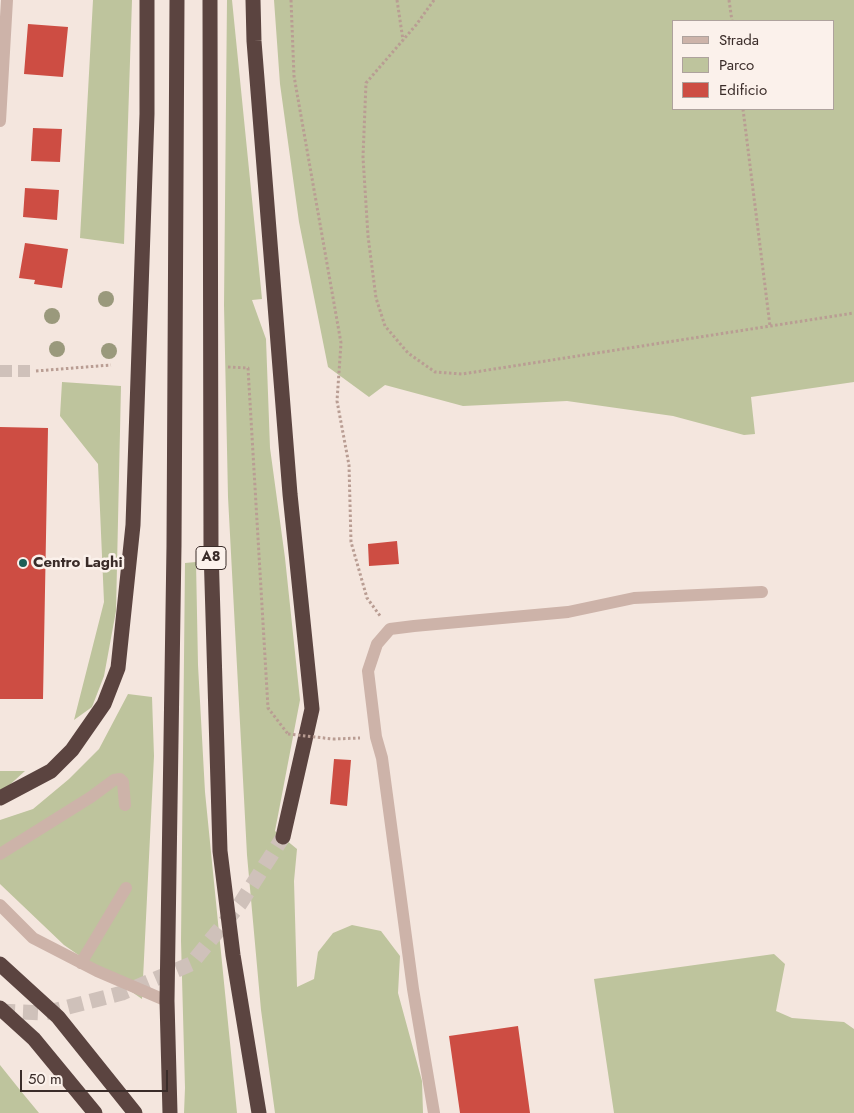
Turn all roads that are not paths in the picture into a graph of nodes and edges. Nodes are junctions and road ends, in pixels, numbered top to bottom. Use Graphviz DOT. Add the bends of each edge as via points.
graph roads {
  1 [pos="7,0"];
  2 [pos="147,0"];
  3 [pos="177,0"];
  4 [pos="210,0"];
  5 [pos="253,0"];
  6 [pos="0,121"];
  7 [pos="762,592"];
  8 [pos="0,798"];
  9 [pos="125,805"];
  10 [pos="283,837"];
  11 [pos="0,854"];
  12 [pos="126,888"];
  13 [pos="0,905"];
  14 [pos="81,963"];
  15 [pos="0,964"];
  16 [pos="167,1001"];
  17 [pos="0,1008"];
  18 [pos="95,1113"];
  19 [pos="135,1113"];
  20 [pos="170,1113"];
  21 [pos="259,1113"];
  22 [pos="434,1113"];
  1 -- 6 [label="street"];
  2 -- 8 [label="highway" via="147,114 133,525 118,668 104,704 72,750 52,771"];
  3 -- 16 [label="highway, A8"];
  4 -- 21 [label="highway, A8" via="211,549 220,851"];
  5 -- 10 [label="highway" via="290,494 312,709"];
  7 -- 22 [label="street" via="634,598 568,612 390,629 377,644 368,671 376,737 382,758 413,989"];
  9 -- 11 [label="street" via="123,782 114,780"];
  12 -- 14 [label="street"];
  13 -- 14 [label="street" via="33,938"];
  14 -- 16 [label="street"];
  15 -- 19 [label="highway" via="58,1017"];
  16 -- 20 [label="highway, A8"];
  17 -- 18 [label="highway" via="34,1039"];
}
